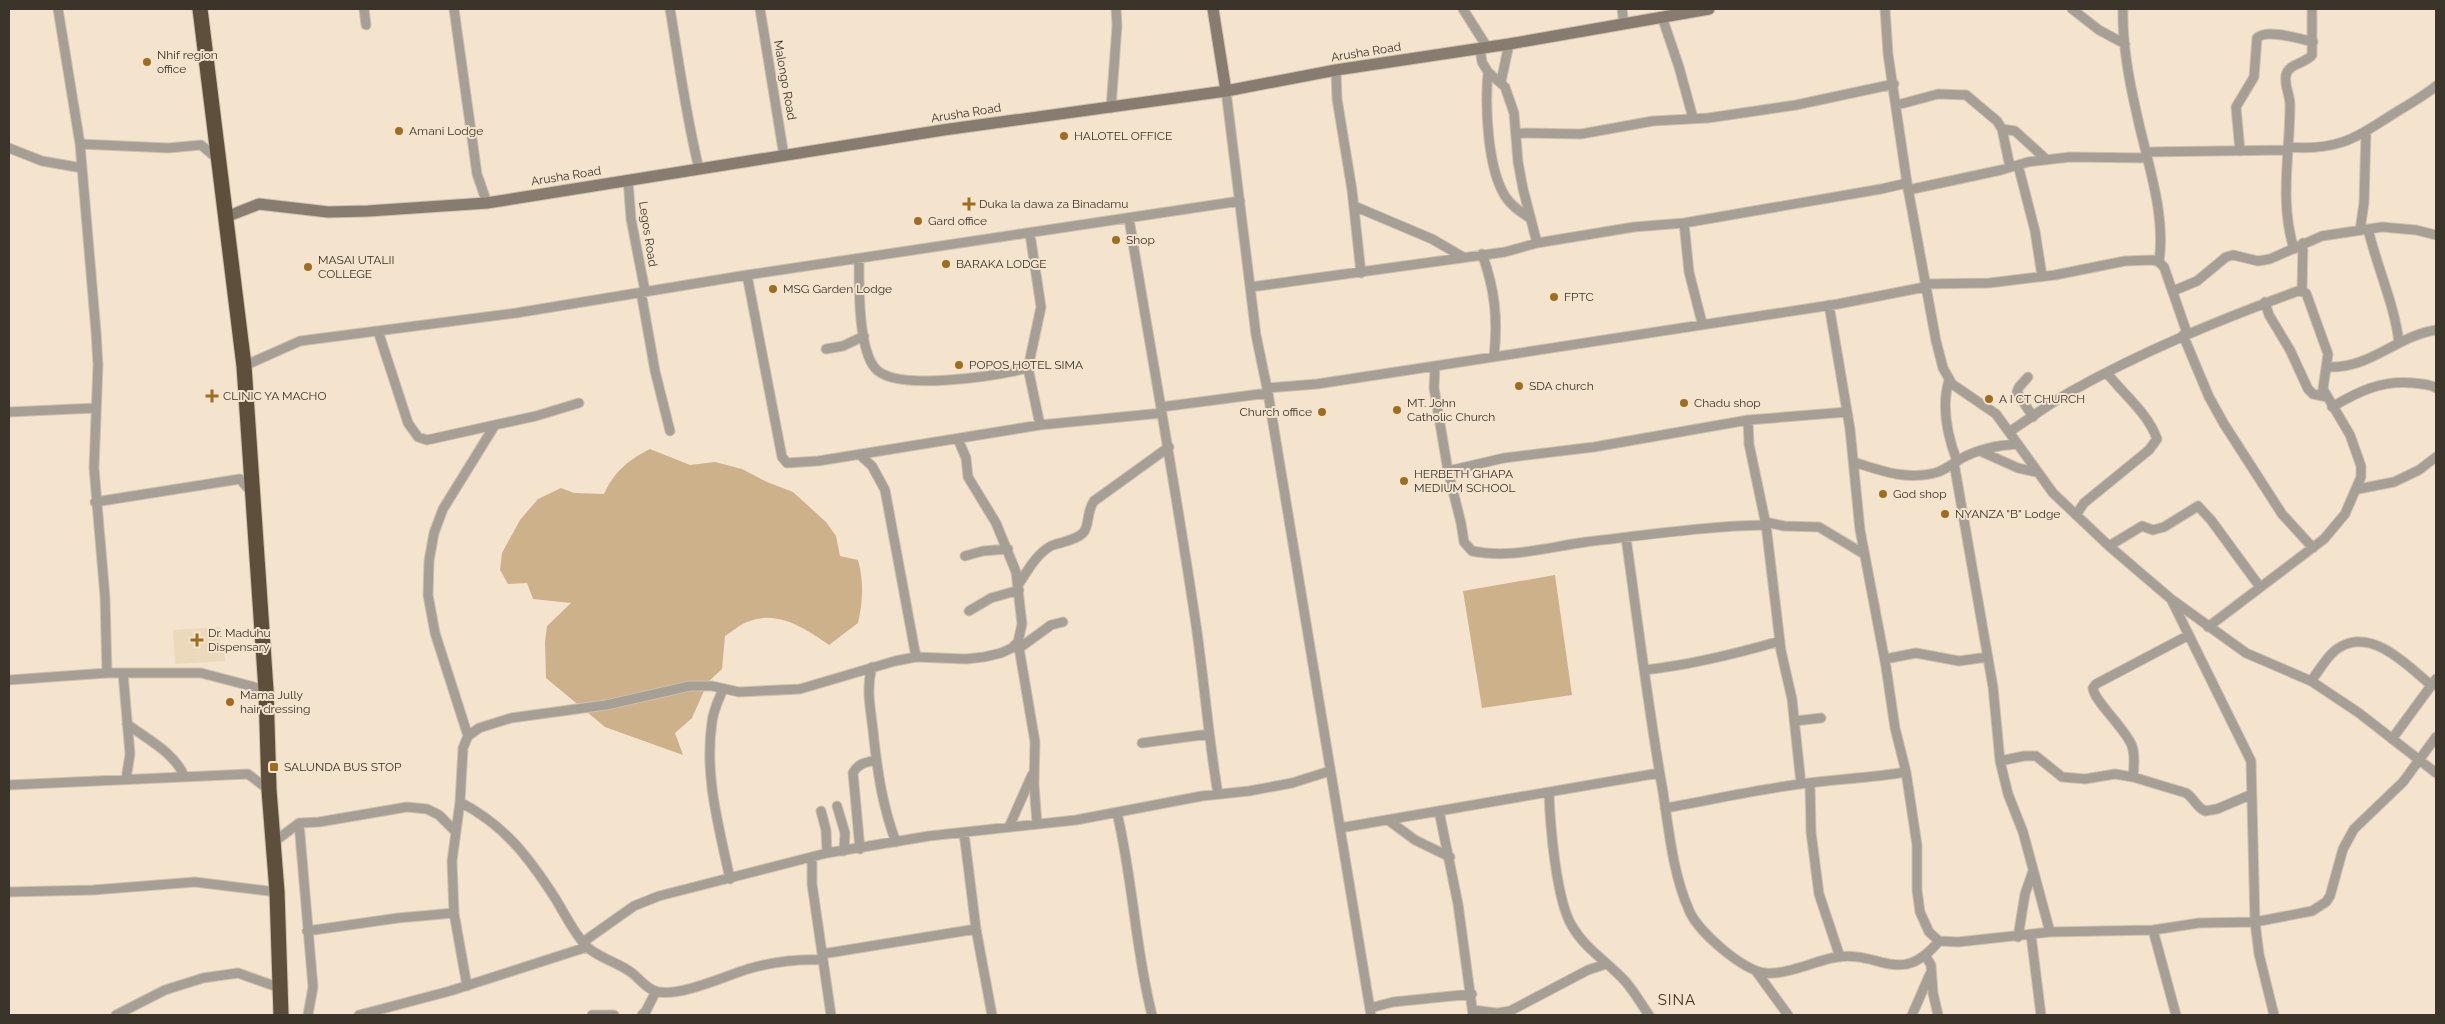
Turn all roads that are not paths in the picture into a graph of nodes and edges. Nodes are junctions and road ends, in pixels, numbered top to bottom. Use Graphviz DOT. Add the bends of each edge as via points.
graph roads {
  1 [pos="58,9"];
  2 [pos="200,9"];
  3 [pos="364,9"];
  4 [pos="454,9"];
  5 [pos="670,9"];
  6 [pos="760,9"];
  7 [pos="1116,9"];
  8 [pos="1213,9"];
  9 [pos="1464,9"];
  10 [pos="1622,9"];
  11 [pos="1710,9"];
  12 [pos="1885,9"];
  13 [pos="2072,9"];
  14 [pos="2123,9"];
  15 [pos="2312,9"];
  16 [pos="1662,17"];
  17 [pos="1624,24"];
  18 [pos="366,25"];
  19 [pos="2313,42"];
  20 [pos="1509,44"];
  21 [pos="2125,44"];
  22 [pos="1484,48"];
  23 [pos="1336,70"];
  24 [pos="1488,72"];
  25 [pos="1501,82"];
  26 [pos="1894,84"];
  27 [pos="2436,86"];
  28 [pos="1226,90"];
  29 [pos="1897,105"];
  30 [pos="1111,108"];
  31 [pos="1693,118"];
  32 [pos="2002,130"];
  33 [pos="2366,132"];
  34 [pos="1516,133"];
  35 [pos="80,144"];
  36 [pos="9,148"];
  37 [pos="2288,149"];
  38 [pos="2240,150"];
  39 [pos="2147,155"];
  40 [pos="784,156"];
  41 [pos="2047,160"];
  42 [pos="220,161"];
  43 [pos="2014,166"];
  44 [pos="82,168"];
  45 [pos="699,169"];
  46 [pos="628,180"];
  47 [pos="1907,186"];
  48 [pos="1240,201"];
  49 [pos="487,203"];
  50 [pos="1354,206"];
  51 [pos="226,217"];
  52 [pos="1129,219"];
  53 [pos="1531,219"];
  54 [pos="1684,223"];
  55 [pos="2364,230"];
  56 [pos="1030,234"];
  57 [pos="2436,235"];
  58 [pos="1538,243"];
  59 [pos="2303,244"];
  60 [pos="2294,249"];
  61 [pos="1482,254"];
  62 [pos="1463,257"];
  63 [pos="859,259"];
  64 [pos="2159,262"];
  65 [pos="1361,272"];
  66 [pos="747,275"];
  67 [pos="2042,276"];
  68 [pos="1925,285"];
  69 [pos="1251,287"];
  70 [pos="2302,290"];
  71 [pos="643,291"];
  72 [pos="2173,291"];
  73 [pos="2265,302"];
  74 [pos="1829,305"];
  75 [pos="1702,324"];
  76 [pos="2436,330"];
  77 [pos="378,331"];
  78 [pos="2185,334"];
  79 [pos="864,336"];
  80 [pos="2399,343"];
  81 [pos="826,349"];
  82 [pos="1494,356"];
  83 [pos="244,366"];
  84 [pos="1435,366"];
  85 [pos="2327,367"];
  86 [pos="1028,368"];
  87 [pos="2106,373"];
  88 [pos="2028,377"];
  89 [pos="1949,380"];
  90 [pos="2436,388"];
  91 [pos="1268,391"];
  92 [pos="2327,397"];
  93 [pos="579,403"];
  94 [pos="2332,406"];
  95 [pos="96,408"];
  96 [pos="1162,410"];
  97 [pos="9,412"];
  98 [pos="1847,412"];
  99 [pos="2033,417"];
  100 [pos="1748,420"];
  101 [pos="1040,425"];
  102 [pos="495,426"];
  103 [pos="670,431"];
  104 [pos="2009,432"];
  105 [pos="958,439"];
  106 [pos="2018,444"];
  107 [pos="1169,447"];
  108 [pos="1980,451"];
  109 [pos="860,455"];
  110 [pos="2436,457"];
  111 [pos="1854,462"];
  112 [pos="1956,462"];
  113 [pos="1448,471"];
  114 [pos="2036,472"];
  115 [pos="2358,489"];
  116 [pos="253,494"];
  117 [pos="95,502"];
  118 [pos="2076,515"];
  119 [pos="1766,524"];
  120 [pos="1626,538"];
  121 [pos="2109,546"];
  122 [pos="2313,548"];
  123 [pos="1008,549"];
  124 [pos="1864,554"];
  125 [pos="965,556"];
  126 [pos="1019,587"];
  127 [pos="2260,587"];
  128 [pos="2171,599"];
  129 [pos="969,611"];
  130 [pos="1064,622"];
  131 [pos="2208,627"];
  132 [pos="2189,635"];
  133 [pos="1780,641"];
  134 [pos="1018,646"];
  135 [pos="916,657"];
  136 [pos="1988,657"];
  137 [pos="1885,659"];
  138 [pos="872,667"];
  139 [pos="1644,670"];
  140 [pos="107,673"];
  141 [pos="123,673"];
  142 [pos="9,680"];
  143 [pos="2312,681"];
  144 [pos="2434,683"];
  145 [pos="723,689"];
  146 [pos="266,690"];
  147 [pos="1821,718"];
  148 [pos="1795,721"];
  149 [pos="127,724"];
  150 [pos="1209,734"];
  151 [pos="468,736"];
  152 [pos="2436,737"];
  153 [pos="2392,739"];
  154 [pos="1142,742"];
  155 [pos="876,760"];
  156 [pos="2419,760"];
  157 [pos="2000,761"];
  158 [pos="1034,770"];
  159 [pos="1330,771"];
  160 [pos="1906,772"];
  161 [pos="1660,773"];
  162 [pos="2436,773"];
  163 [pos="184,776"];
  164 [pos="2133,777"];
  165 [pos="126,779"];
  166 [pos="1806,783"];
  167 [pos="9,785"];
  168 [pos="269,790"];
  169 [pos="1549,792"];
  170 [pos="1218,794"];
  171 [pos="2250,795"];
  172 [pos="460,802"];
  173 [pos="837,806"];
  174 [pos="1665,808"];
  175 [pos="821,811"];
  176 [pos="1439,811"];
  177 [pos="1117,812"];
  178 [pos="1388,820"];
  179 [pos="299,823"];
  180 [pos="1038,824"];
  181 [pos="1009,827"];
  182 [pos="1340,828"];
  183 [pos="456,832"];
  184 [pos="964,833"];
  185 [pos="274,842"];
  186 [pos="896,842"];
  187 [pos="860,849"];
  188 [pos="844,851"];
  189 [pos="827,853"];
  190 [pos="1450,857"];
  191 [pos="812,858"];
  192 [pos="2033,871"];
  193 [pos="730,879"];
  194 [pos="9,892"];
  195 [pos="277,892"];
  196 [pos="454,913"];
  197 [pos="2255,922"];
  198 [pos="976,929"];
  199 [pos="2153,930"];
  200 [pos="307,931"];
  201 [pos="2050,932"];
  202 [pos="2031,935"];
  203 [pos="2018,937"];
  204 [pos="1939,940"];
  205 [pos="585,944"];
  206 [pos="1925,955"];
  207 [pos="822,957"];
  208 [pos="1840,957"];
  209 [pos="1606,964"];
  210 [pos="1756,971"];
  211 [pos="1932,971"];
  212 [pos="467,986"];
  213 [pos="280,988"];
  214 [pos="656,991"];
  215 [pos="1472,994"];
  216 [pos="394,1011"];
  217 [pos="1370,1012"];
  218 [pos="1473,1012"];
  219 [pos="1498,1014"];
  220 [pos="116,1015"];
  221 [pos="281,1015"];
  222 [pos="308,1015"];
  223 [pos="359,1015"];
  224 [pos="592,1015"];
  225 [pos="614,1015"];
  226 [pos="642,1015"];
  227 [pos="831,1015"];
  228 [pos="992,1015"];
  229 [pos="1152,1015"];
  230 [pos="1649,1015"];
  231 [pos="1788,1015"];
  232 [pos="1912,1015"];
  233 [pos="1938,1015"];
  234 [pos="2041,1015"];
  235 [pos="2176,1015"];
  236 [pos="2274,1015"];
  1 -- 35 [label="street"];
  2 -- 42 [label="highway"];
  3 -- 18 [label="street"];
  4 -- 49 [label="street" via="477,174"];
  5 -- 45 [label="street" via="683,99"];
  6 -- 40 [label="street, Malongo Road"];
  7 -- 30 [label="street"];
  8 -- 28 [label="main road"];
  9 -- 22 [label="street"];
  10 -- 17 [label="street"];
  11 -- 16 [label="main road, Arusha Road"];
  12 -- 26 [label="street"];
  13 -- 21 [label="street" via="2099,30"];
  14 -- 21 [label="street"];
  15 -- 19 [label="street"];
  16 -- 17 [label="main road, Arusha Road"];
  16 -- 31 [label="street"];
  17 -- 20 [label="main road, Arusha Road"];
  19 -- 37 [label="street" via="2312,55 2308,60 2295,65 2286,74 2290,105"];
  19 -- 38 [label="street" via="2272,34 2259,35 2254,77 2236,107"];
  20 -- 22 [label="main road, Arusha Road"];
  20 -- 25 [label="street"];
  21 -- 39 [label="street" via="2135,108"];
  22 -- 23 [label="main road, Arusha Road"];
  22 -- 24 [label="street" via="1482,62"];
  23 -- 28 [label="main road, Arusha Road"];
  23 -- 50 [label="street" via="1337,99"];
  24 -- 25 [label="street"];
  24 -- 53 [label="street" via="1487,108 1495,170 1505,197"];
  25 -- 34 [label="street" via="1514,113"];
  26 -- 29 [label="street"];
  26 -- 31 [label="street" via="1796,105"];
  27 -- 33 [label="street"];
  28 -- 30 [label="main road, Arusha Road"];
  28 -- 48 [label="street"];
  29 -- 32 [label="street" via="1938,94 1966,95 1997,121"];
  29 -- 47 [label="street"];
  30 -- 40 [label="main road, Arusha Road" via="943,130"];
  31 -- 34 [label="street" via="1653,121 1581,134"];
  32 -- 41 [label="street" via="2015,132"];
  32 -- 43 [label="street"];
  33 -- 37 [label="street" via="2327,148"];
  33 -- 55 [label="street"];
  34 -- 53 [label="street" via="1520,171"];
  35 -- 42 [label="street" via="168,148 201,145"];
  35 -- 44 [label="street"];
  36 -- 44 [label="street" via="42,161"];
  37 -- 38 [label="street"];
  37 -- 60 [label="street" via="2285,210"];
  38 -- 39 [label="street"];
  39 -- 41 [label="street"];
  39 -- 64 [label="street" via="2159,224"];
  40 -- 45 [label="main road, Arusha Road"];
  41 -- 43 [label="street"];
  42 -- 51 [label="highway"];
  43 -- 47 [label="street"];
  43 -- 67 [label="street" via="2037,240"];
  44 -- 95 [label="street" via="98,365"];
  45 -- 46 [label="main road, Arusha Road"];
  46 -- 49 [label="main road, Arusha Road"];
  46 -- 71 [label="street, Legos Road"];
  47 -- 54 [label="street"];
  47 -- 68 [label="street"];
  48 -- 52 [label="street"];
  48 -- 69 [label="street"];
  49 -- 51 [label="main road, Arusha Road" via="352,212 259,204"];
  50 -- 62 [label="street" via="1432,239"];
  50 -- 65 [label="street"];
  51 -- 83 [label="highway"];
  52 -- 56 [label="street"];
  52 -- 96 [label="street"];
  53 -- 58 [label="street"];
  54 -- 58 [label="street" via="1634,227"];
  54 -- 75 [label="street" via="1689,272"];
  55 -- 57 [label="street" via="2382,227"];
  55 -- 59 [label="street" via="2322,236"];
  55 -- 80 [label="street" via="2393,310"];
  56 -- 63 [label="street"];
  56 -- 86 [label="street" via="1041,307"];
  58 -- 61 [label="street"];
  59 -- 60 [label="street"];
  59 -- 70 [label="street"];
  60 -- 72 [label="street" via="2270,260 2226,257 2197,281"];
  61 -- 62 [label="street"];
  61 -- 82 [label="street" via="1494,292"];
  62 -- 65 [label="street"];
  63 -- 66 [label="street"];
  63 -- 79 [label="street" via="859,312"];
  64 -- 67 [label="street" via="2125,261"];
  64 -- 72 [label="street"];
  65 -- 69 [label="street"];
  66 -- 71 [label="street"];
  66 -- 109 [label="street" via="784,461 799,463"];
  67 -- 68 [label="street"];
  68 -- 74 [label="street"];
  68 -- 89 [label="street" via="1936,341"];
  69 -- 91 [label="street" via="1256,335"];
  70 -- 73 [label="street"];
  70 -- 85 [label="street" via="2306,293 2325,344"];
  71 -- 77 [label="street" via="516,313"];
  71 -- 103 [label="street, Legos Road" via="655,371"];
  72 -- 78 [label="street"];
  73 -- 78 [label="street"];
  73 -- 92 [label="street" via="2308,389 2313,394"];
  74 -- 75 [label="street"];
  74 -- 98 [label="street"];
  75 -- 82 [label="street"];
  76 -- 80 [label="street"];
  77 -- 83 [label="street" via="300,341"];
  77 -- 102 [label="street" via="408,423 418,437 427,440"];
  78 -- 87 [label="street"];
  78 -- 122 [label="street" via="2206,390 2224,424 2282,514"];
  79 -- 81 [label="street" via="843,346"];
  79 -- 86 [label="street" via="874,367 891,379 936,380 996,375"];
  80 -- 85 [label="street" via="2371,359"];
  82 -- 84 [label="street"];
  83 -- 116 [label="highway"];
  84 -- 91 [label="street"];
  84 -- 113 [label="street" via="1434,388"];
  85 -- 92 [label="street" via="2323,389"];
  86 -- 101 [label="street"];
  87 -- 99 [label="street"];
  87 -- 118 [label="street" via="2154,428 2157,439 2150,450 2084,503"];
  88 -- 99 [label="street" via="2017,392"];
  89 -- 104 [label="street" via="1956,390 1996,414"];
  89 -- 112 [label="street" via="1946,412"];
  90 -- 94 [label="street" via="2411,383 2384,384 2362,390"];
  91 -- 96 [label="street"];
  91 -- 159 [label="street"];
  92 -- 94 [label="street"];
  93 -- 102 [label="street"];
  94 -- 115 [label="street" via="2350,434 2361,466"];
  95 -- 97 [label="street"];
  95 -- 117 [label="street"];
  96 -- 101 [label="street"];
  96 -- 107 [label="street"];
  98 -- 100 [label="street"];
  98 -- 111 [label="street"];
  99 -- 104 [label="street"];
  100 -- 113 [label="street" via="1594,447 1504,458"];
  100 -- 119 [label="street"];
  101 -- 105 [label="street"];
  102 -- 151 [label="street" via="443,509 429,561 428,595 435,633"];
  104 -- 106 [label="street"];
  105 -- 109 [label="street"];
  105 -- 123 [label="street" via="966,458 968,477"];
  106 -- 108 [label="street"];
  106 -- 114 [label="street"];
  107 -- 126 [label="street" via="1094,501 1088,509 1082,534 1050,546 1041,553"];
  107 -- 150 [label="street"];
  108 -- 112 [label="street"];
  108 -- 114 [label="street"];
  109 -- 135 [label="street" via="880,477 885,490"];
  110 -- 115 [label="street" via="2394,482"];
  111 -- 112 [label="street" via="1900,475 1939,472"];
  111 -- 124 [label="street"];
  112 -- 136 [label="street"];
  113 -- 120 [label="street" via="1464,542 1472,551 1526,553"];
  114 -- 118 [label="street"];
  115 -- 122 [label="street" via="2345,514"];
  116 -- 117 [label="street" via="240,478"];
  116 -- 146 [label="highway"];
  117 -- 140 [label="street" via="105,597"];
  118 -- 121 [label="street"];
  119 -- 120 [label="street"];
  119 -- 124 [label="street" via="1818,527"];
  119 -- 133 [label="street"];
  120 -- 139 [label="street"];
  121 -- 127 [label="street" via="2136,528 2158,529 2198,506"];
  121 -- 128 [label="street"];
  122 -- 127 [label="street"];
  123 -- 125 [label="street"];
  123 -- 126 [label="street"];
  124 -- 137 [label="street"];
  126 -- 129 [label="street"];
  126 -- 134 [label="street" via="1022,624"];
  127 -- 131 [label="street"];
  128 -- 131 [label="street"];
  128 -- 132 [label="street"];
  130 -- 134 [label="street" via="1050,625"];
  131 -- 143 [label="street" via="2246,653"];
  132 -- 164 [label="street" via="2093,688 2096,698 2113,716 2132,747"];
  132 -- 171 [label="street" via="2251,761"];
  133 -- 139 [label="street" via="1713,660"];
  133 -- 148 [label="street"];
  134 -- 135 [label="street" via="1001,653 966,659"];
  134 -- 158 [label="street" via="1035,742"];
  135 -- 138 [label="street"];
  136 -- 137 [label="street" via="1959,661 1916,653"];
  136 -- 157 [label="street"];
  137 -- 160 [label="street" via="1895,728"];
  138 -- 145 [label="street" via="800,689 754,692"];
  138 -- 155 [label="street" via="867,687"];
  139 -- 161 [label="street"];
  140 -- 141 [label="street"];
  140 -- 142 [label="street"];
  141 -- 146 [label="street" via="202,673"];
  141 -- 149 [label="street"];
  143 -- 144 [label="street" via="2340,646 2355,641 2366,642 2392,654"];
  143 -- 153 [label="street"];
  144 -- 153 [label="street"];
  145 -- 151 [label="street" via="690,686 606,705 511,718 479,728"];
  145 -- 193 [label="street" via="712,720 710,770 716,818"];
  146 -- 168 [label="highway"];
  147 -- 148 [label="street"];
  148 -- 166 [label="street"];
  149 -- 163 [label="street" via="170,756"];
  149 -- 165 [label="street" via="130,754"];
  150 -- 154 [label="street"];
  150 -- 170 [label="street"];
  151 -- 172 [label="street" via="463,748"];
  152 -- 156 [label="street"];
  153 -- 156 [label="street"];
  155 -- 186 [label="street" via="883,803"];
  155 -- 187 [label="street" via="856,767 853,773"];
  156 -- 162 [label="street"];
  156 -- 197 [label="street" via="2403,782 2364,818 2348,839 2326,902 2302,914"];
  157 -- 164 [label="street" via="2036,756 2062,777 2072,779 2115,774"];
  157 -- 192 [label="street"];
  158 -- 180 [label="street"];
  158 -- 181 [label="street"];
  159 -- 170 [label="street" via="1292,783"];
  159 -- 182 [label="street"];
  160 -- 166 [label="street"];
  160 -- 204 [label="street" via="1916,845 1920,912 1929,932"];
  161 -- 169 [label="street"];
  161 -- 174 [label="street"];
  163 -- 165 [label="street"];
  163 -- 168 [label="street" via="248,774"];
  164 -- 171 [label="street" via="2186,794 2205,811"];
  165 -- 167 [label="street"];
  166 -- 174 [label="street"];
  166 -- 208 [label="street" via="1819,894"];
  168 -- 185 [label="highway"];
  169 -- 176 [label="street"];
  169 -- 209 [label="street" via="1565,910 1576,932"];
  170 -- 177 [label="street"];
  171 -- 197 [label="street" via="2255,858"];
  172 -- 183 [label="street"];
  172 -- 205 [label="street" via="506,834"];
  173 -- 188 [label="street" via="845,833"];
  174 -- 210 [label="street" via="1673,855 1689,912 1701,930"];
  175 -- 189 [label="street"];
  176 -- 178 [label="street"];
  176 -- 190 [label="street"];
  177 -- 180 [label="street"];
  177 -- 229 [label="street"];
  178 -- 182 [label="street"];
  178 -- 190 [label="street" via="1415,840"];
  179 -- 183 [label="street" via="419,808 439,815"];
  179 -- 185 [label="street"];
  179 -- 200 [label="street"];
  180 -- 181 [label="street"];
  181 -- 184 [label="street"];
  182 -- 217 [label="street"];
  183 -- 196 [label="street" via="452,861"];
  184 -- 186 [label="street"];
  184 -- 198 [label="street"];
  185 -- 195 [label="highway"];
  186 -- 187 [label="street"];
  187 -- 188 [label="street"];
  188 -- 189 [label="street"];
  189 -- 191 [label="street"];
  190 -- 215 [label="street"];
  191 -- 193 [label="street"];
  191 -- 207 [label="street" via="812,884"];
  192 -- 201 [label="street"];
  192 -- 203 [label="street" via="2025,894"];
  193 -- 205 [label="street" via="659,896 634,906"];
  194 -- 195 [label="street" via="93,890 195,882"];
  195 -- 213 [label="highway"];
  196 -- 200 [label="street"];
  196 -- 212 [label="street"];
  197 -- 199 [label="street" via="2199,923"];
  197 -- 236 [label="street"];
  198 -- 207 [label="street"];
  198 -- 228 [label="street"];
  199 -- 201 [label="street"];
  199 -- 235 [label="street"];
  200 -- 222 [label="street" via="313,987"];
  201 -- 202 [label="street"];
  202 -- 203 [label="street"];
  202 -- 234 [label="street"];
  203 -- 204 [label="street" via="1958,942"];
  204 -- 206 [label="street"];
  205 -- 212 [label="street"];
  205 -- 214 [label="street"];
  206 -- 208 [label="street" via="1910,965 1902,966 1862,957"];
  206 -- 211 [label="street"];
  207 -- 214 [label="street" via="749,969 672,992"];
  207 -- 227 [label="street"];
  208 -- 210 [label="street" via="1767,974"];
  209 -- 219 [label="street" via="1588,970 1524,1005"];
  209 -- 230 [label="street" via="1625,980"];
  210 -- 231 [label="street"];
  211 -- 232 [label="street"];
  211 -- 233 [label="street"];
  212 -- 216 [label="street"];
  213 -- 220 [label="street" via="238,974 203,978 165,990"];
  213 -- 221 [label="highway"];
  214 -- 226 [label="street"];
  215 -- 217 [label="street" via="1393,1002"];
  215 -- 218 [label="street"];
  216 -- 223 [label="street"];
  218 -- 219 [label="street"];
  224 -- 225 [label="street"];
}
